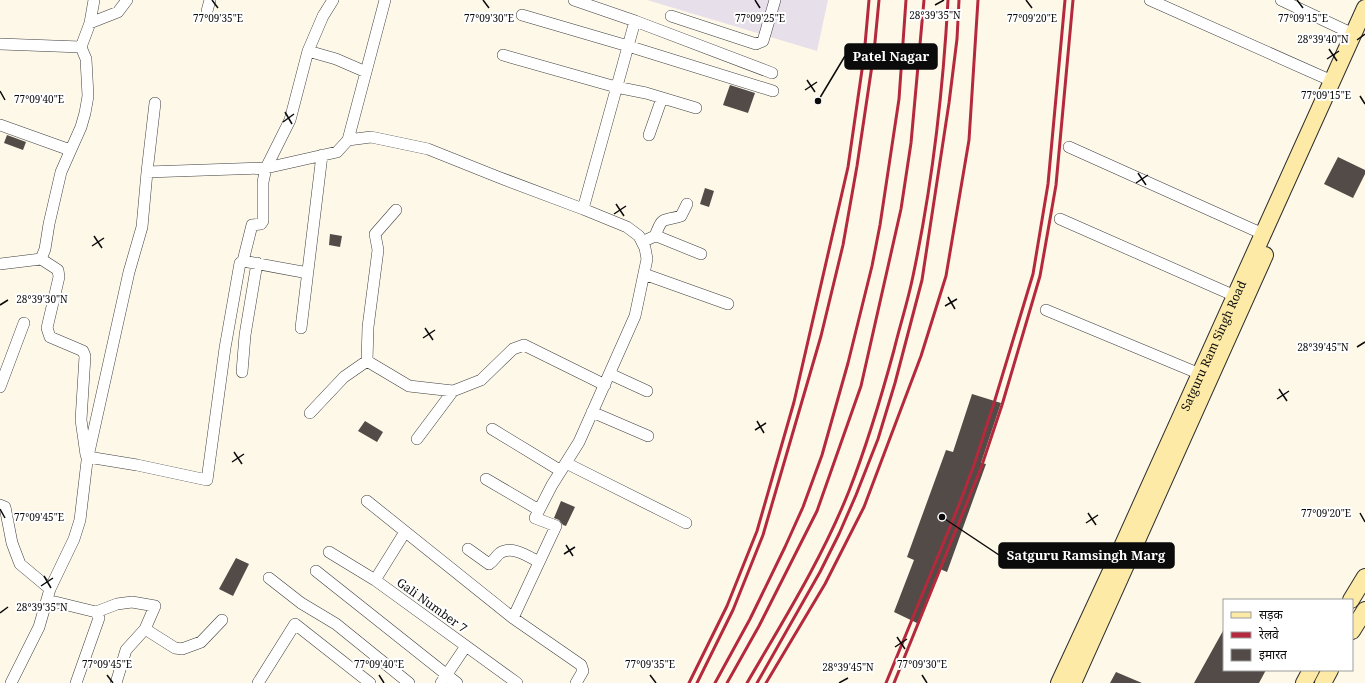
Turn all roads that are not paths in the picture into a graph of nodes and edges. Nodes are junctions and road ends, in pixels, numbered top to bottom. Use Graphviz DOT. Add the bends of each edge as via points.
graph roads {
  1 [pos="94,0"];
  2 [pos="128,0"];
  3 [pos="210,0"];
  4 [pos="333,0"];
  5 [pos="385,0"];
  6 [pos="574,0"];
  7 [pos="775,0"];
  8 [pos="1150,0"];
  9 [pos="1281,0"];
  10 [pos="1365,8"];
  11 [pos="207,11"];
  12 [pos="522,15"];
  13 [pos="671,16"];
  14 [pos="635,21"];
  15 [pos="90,23"];
  16 [pos="1359,34"];
  17 [pos="0,44"];
  18 [pos="628,46"];
  19 [pos="81,47"];
  20 [pos="308,51"];
  21 [pos="504,56"];
  22 [pos="366,72"];
  23 [pos="772,73"];
  24 [pos="1332,81"];
  25 [pos="616,87"];
  26 [pos="773,91"];
  27 [pos="662,98"];
  28 [pos="155,103"];
  29 [pos="696,108"];
  30 [pos="0,125"];
  31 [pos="649,135"];
  32 [pos="348,140"];
  33 [pos="1069,147"];
  34 [pos="70,150"];
  35 [pos="322,155"];
  36 [pos="266,168"];
  37 [pos="147,172"];
  38 [pos="687,204"];
  39 [pos="583,209"];
  40 [pos="396,210"];
  41 [pos="1060,219"];
  42 [pos="1263,234"];
  43 [pos="655,236"];
  44 [pos="642,242"];
  45 [pos="701,254"];
  46 [pos="41,259"];
  47 [pos="243,260"];
  48 [pos="257,263"];
  49 [pos="0,264"];
  50 [pos="308,273"];
  51 [pos="644,274"];
  52 [pos="1235,296"];
  53 [pos="728,304"];
  54 [pos="1046,310"];
  55 [pos="24,323"];
  56 [pos="301,328"];
  57 [pos="367,361"];
  58 [pos="242,372"];
  59 [pos="610,374"];
  60 [pos="1200,374"];
  61 [pos="605,385"];
  62 [pos="0,387"];
  63 [pos="453,391"];
  64 [pos="648,391"];
  65 [pos="592,412"];
  66 [pos="310,413"];
  67 [pos="492,429"];
  68 [pos="648,436"];
  69 [pos="417,439"];
  70 [pos="88,459"];
  71 [pos="564,467"];
  72 [pos="486,479"];
  73 [pos="367,501"];
  74 [pos="0,506"];
  75 [pos="539,510"];
  76 [pos="686,523"];
  77 [pos="405,532"];
  78 [pos="468,549"];
  79 [pos="329,552"];
  80 [pos="539,562"];
  81 [pos="316,571"];
  82 [pos="1365,577"];
  83 [pos="268,578"];
  84 [pos="375,580"];
  85 [pos="49,594"];
  86 [pos="1352,599"];
  87 [pos="1365,610"];
  88 [pos="96,612"];
  89 [pos="513,618"];
  90 [pos="222,620"];
  91 [pos="145,629"];
  92 [pos="1353,630"];
  93 [pos="466,646"];
  94 [pos="1310,671"];
  95 [pos="1329,671"];
  96 [pos="444,679"];
  97 [pos="11,683"];
  98 [pos="76,683"];
  99 [pos="116,683"];
  100 [pos="258,683"];
  101 [pos="370,683"];
  102 [pos="409,683"];
  103 [pos="457,683"];
  104 [pos="517,683"];
  105 [pos="576,683"];
  106 [pos="1059,683"];
  107 [pos="1073,683"];
  108 [pos="1304,683"];
  109 [pos="1323,683"];
  1 -- 15 [label="street"];
  2 -- 15 [label="street" via="118,12"];
  3 -- 11 [label="street"];
  4 -- 20 [label="street"];
  5 -- 22 [label="street"];
  6 -- 14 [label="street"];
  7 -- 13 [label="street" via="763,41 756,44"];
  8 -- 24 [label="street"];
  9 -- 16 [label="street"];
  10 -- 16 [label="street, Satguru Ram Singh Road"];
  12 -- 18 [label="street"];
  14 -- 18 [label="street"];
  14 -- 23 [label="street"];
  15 -- 19 [label="street"];
  16 -- 24 [label="street, Satguru Ram Singh Road"];
  16 -- 107 [label="street, Satguru Ram Singh Road" via="1129,561"];
  17 -- 19 [label="street"];
  18 -- 25 [label="street"];
  18 -- 26 [label="street"];
  19 -- 34 [label="street" via="86,59 88,96 81,127"];
  20 -- 22 [label="street" via="336,59"];
  20 -- 36 [label="street" via="290,120"];
  21 -- 25 [label="street"];
  22 -- 32 [label="street"];
  24 -- 42 [label="street, Satguru Ram Singh Road"];
  25 -- 27 [label="street"];
  25 -- 39 [label="street"];
  27 -- 29 [label="street"];
  27 -- 31 [label="street"];
  28 -- 37 [label="street"];
  30 -- 34 [label="street"];
  32 -- 35 [label="street" via="336,152"];
  32 -- 39 [label="street" via="371,137 428,148"];
  33 -- 42 [label="street"];
  34 -- 46 [label="street" via="61,172"];
  35 -- 36 [label="street"];
  35 -- 50 [label="street"];
  36 -- 37 [label="street"];
  36 -- 47 [label="street" via="263,182 263,221 252,225"];
  37 -- 70 [label="street" via="142,227 129,272"];
  38 -- 43 [label="street" via="681,216 660,222"];
  39 -- 44 [label="street" via="627,227 639,236"];
  40 -- 57 [label="street" via="375,234 378,250 368,327"];
  41 -- 52 [label="street"];
  42 -- 52 [label="street, Satguru Ram Singh Road"];
  43 -- 44 [label="street"];
  43 -- 45 [label="street"];
  44 -- 51 [label="street" via="647,259"];
  46 -- 49 [label="street"];
  46 -- 70 [label="street" via="58,270 59,274 47,328 48,334 83,351 85,356 81,420"];
  47 -- 48 [label="street"];
  47 -- 70 [label="street" via="240,263 225,348 207,480 136,465"];
  48 -- 50 [label="street"];
  48 -- 58 [label="street" via="245,335"];
  50 -- 56 [label="street"];
  51 -- 53 [label="street"];
  51 -- 59 [label="street" via="635,316"];
  52 -- 60 [label="street, Satguru Ram Singh Road"];
  54 -- 60 [label="street"];
  55 -- 62 [label="street"];
  57 -- 63 [label="street" via="409,386"];
  57 -- 66 [label="street" via="344,377"];
  59 -- 61 [label="street"];
  59 -- 64 [label="street"];
  60 -- 106 [label="street, Satguru Ram Singh Road"];
  61 -- 63 [label="street" via="524,345 513,350 481,380"];
  61 -- 65 [label="street"];
  63 -- 69 [label="street"];
  65 -- 68 [label="street"];
  65 -- 71 [label="street" via="579,442"];
  67 -- 71 [label="street"];
  70 -- 85 [label="street" via="80,520"];
  71 -- 75 [label="street"];
  71 -- 76 [label="street"];
  72 -- 75 [label="street"];
  73 -- 77 [label="street"];
  74 -- 85 [label="street" via="5,507 12,543 20,564"];
  75 -- 80 [label="street" via="535,518 556,526"];
  77 -- 84 [label="street"];
  77 -- 89 [label="street"];
  78 -- 80 [label="street" via="489,564 500,552 511,550"];
  79 -- 84 [label="street, Gali Number 7"];
  80 -- 89 [label="street"];
  81 -- 96 [label="street"];
  82 -- 86 [label="street"];
  83 -- 102 [label="street" via="301,603 336,624"];
  84 -- 93 [label="street, Gali Number 7"];
  85 -- 88 [label="street"];
  85 -- 97 [label="street" via="39,627"];
  87 -- 92 [label="street"];
  88 -- 91 [label="street" via="117,604 132,602 155,606"];
  88 -- 98 [label="street" via="99,618"];
  89 -- 105 [label="street" via="581,665 583,671"];
  90 -- 91 [label="street" via="201,642 182,649 175,648"];
  91 -- 99 [label="street" via="126,650"];
  93 -- 96 [label="street"];
  93 -- 104 [label="street, Gali Number 7"];
  94 -- 108 [label="street"];
  95 -- 109 [label="street"];
  96 -- 103 [label="street"];
  100 -- 101 [label="street" via="295,624"];
}
